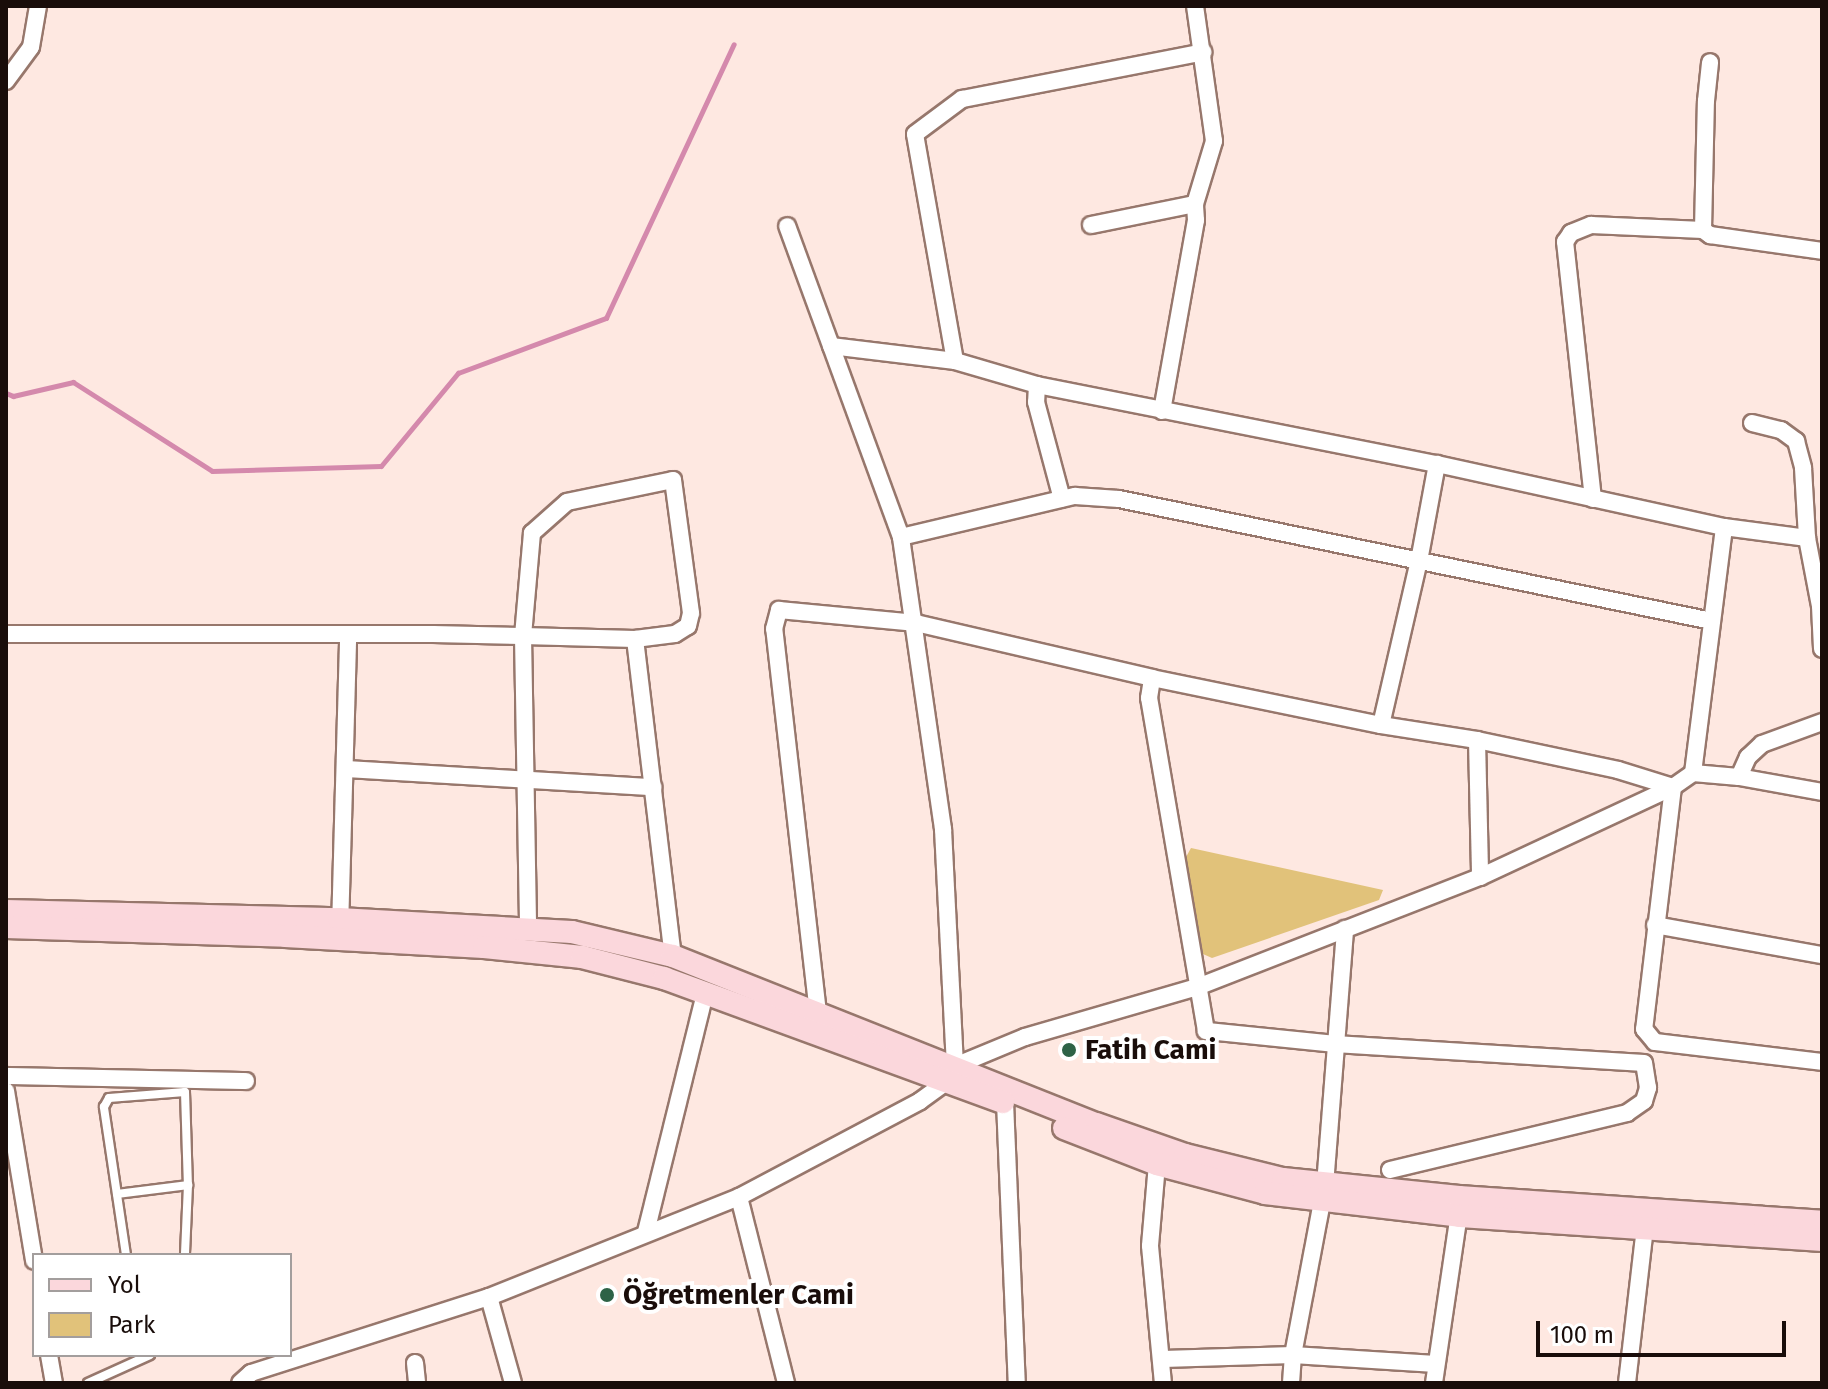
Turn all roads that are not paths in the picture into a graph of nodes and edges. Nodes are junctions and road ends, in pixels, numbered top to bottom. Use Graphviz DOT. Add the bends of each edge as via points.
graph roads {
  1 [pos="38,6"];
  2 [pos="1195,6"];
  3 [pos="1203,52"];
  4 [pos="1710,62"];
  5 [pos="6,81"];
  6 [pos="1195,204"];
  7 [pos="1091,225"];
  8 [pos="787,226"];
  9 [pos="1703,230"];
  10 [pos="1822,251"];
  11 [pos="831,346"];
  12 [pos="955,361"];
  13 [pos="1037,385"];
  14 [pos="1162,411"];
  15 [pos="1752,423"];
  16 [pos="1437,464"];
  17 [pos="1062,499"];
  18 [pos="1593,499"];
  19 [pos="1724,527"];
  20 [pos="901,537"];
  21 [pos="1807,538"];
  22 [pos="1419,561"];
  23 [pos="1712,621"];
  24 [pos="916,623"];
  25 [pos="6,634"];
  26 [pos="348,635"];
  27 [pos="523,636"];
  28 [pos="635,639"];
  29 [pos="1822,649"];
  30 [pos="1152,678"];
  31 [pos="1822,722"];
  32 [pos="1381,725"];
  33 [pos="1477,740"];
  34 [pos="346,769"];
  35 [pos="1693,773"];
  36 [pos="1739,777"];
  37 [pos="525,778"];
  38 [pos="653,787"];
  39 [pos="1673,787"];
  40 [pos="1822,792"];
  41 [pos="1480,877"];
  42 [pos="6,911"];
  43 [pos="1655,925"];
  44 [pos="6,927"];
  45 [pos="340,929"];
  46 [pos="528,929"];
  47 [pos="1345,929"];
  48 [pos="1822,955"];
  49 [pos="673,956"];
  50 [pos="1200,986"];
  51 [pos="705,993"];
  52 [pos="818,1013"];
  53 [pos="1655,1042"];
  54 [pos="1335,1044"];
  55 [pos="1822,1062"];
  56 [pos="1644,1063"];
  57 [pos="950,1074"];
  58 [pos="6,1076"];
  59 [pos="246,1081"];
  60 [pos="6,1091"];
  61 [pos="1005,1102"];
  62 [pos="1157,1164"];
  63 [pos="1390,1170"];
  64 [pos="188,1185"];
  65 [pos="1323,1193"];
  66 [pos="117,1194"];
  67 [pos="739,1197"];
  68 [pos="1460,1207"];
  69 [pos="1646,1217"];
  70 [pos="1822,1222"];
  71 [pos="646,1232"];
  72 [pos="1822,1240"];
  73 [pos="33,1253"];
  74 [pos="126,1253"];
  75 [pos="185,1253"];
  76 [pos="489,1297"];
  77 [pos="1293,1355"];
  78 [pos="49,1357"];
  79 [pos="142,1357"];
  80 [pos="1163,1359"];
  81 [pos="415,1363"];
  82 [pos="1436,1364"];
  83 [pos="54,1383"];
  84 [pos="88,1383"];
  85 [pos="240,1383"];
  86 [pos="417,1383"];
  87 [pos="513,1383"];
  88 [pos="786,1383"];
  89 [pos="1017,1383"];
  90 [pos="1163,1383"];
  91 [pos="1291,1383"];
  92 [pos="1434,1383"];
  93 [pos="1627,1383"];
  1 -- 5 [label="street" via="31,47"];
  2 -- 3 [label="street"];
  3 -- 6 [label="street" via="1214,141"];
  3 -- 12 [label="street" via="962,99 915,134"];
  4 -- 9 [label="street"];
  6 -- 7 [label="street"];
  6 -- 14 [label="street"];
  8 -- 11 [label="street"];
  9 -- 10 [label="street"];
  9 -- 18 [label="street" via="1591,225 1571,233 1565,242"];
  11 -- 12 [label="street"];
  11 -- 20 [label="street"];
  12 -- 13 [label="street"];
  13 -- 14 [label="street"];
  13 -- 17 [label="street" via="1036,402"];
  14 -- 16 [label="street"];
  15 -- 21 [label="street" via="1781,430 1796,441"];
  16 -- 18 [label="street"];
  16 -- 22 [label="street"];
  17 -- 20 [label="street"];
  17 -- 22 [label="street" via="1119,499"];
  18 -- 19 [label="street"];
  19 -- 21 [label="street"];
  19 -- 23 [label="street"];
  20 -- 24 [label="street"];
  21 -- 29 [label="street"];
  22 -- 23 [label="street"];
  22 -- 32 [label="street"];
  23 -- 35 [label="street"];
  24 -- 30 [label="street"];
  24 -- 52 [label="street" via="779,610 774,629"];
  24 -- 57 [label="street" via="943,829"];
  25 -- 26 [label="street"];
  26 -- 27 [label="street"];
  26 -- 34 [label="street"];
  27 -- 28 [label="street"];
  27 -- 28 [label="street" via="532,533 567,502 673,480 689,594 688,626 675,634"];
  27 -- 37 [label="street"];
  28 -- 38 [label="street"];
  30 -- 32 [label="street"];
  30 -- 50 [label="street" via="1149,698"];
  31 -- 36 [label="street" via="1762,744 1748,757"];
  32 -- 33 [label="street"];
  33 -- 39 [label="street"];
  33 -- 41 [label="street"];
  34 -- 37 [label="street"];
  34 -- 45 [label="street"];
  35 -- 36 [label="street"];
  35 -- 39 [label="street"];
  36 -- 40 [label="street"];
  37 -- 38 [label="street"];
  37 -- 46 [label="street"];
  38 -- 49 [label="street"];
  39 -- 41 [label="street"];
  39 -- 43 [label="street"];
  41 -- 47 [label="street"];
  42 -- 45 [label="main road"];
  43 -- 48 [label="street"];
  43 -- 53 [label="street" via="1644,1029"];
  44 -- 45 [label="main road"];
  45 -- 46 [label="main road"];
  45 -- 51 [label="main road" via="582,957"];
  46 -- 49 [label="main road" via="572,932"];
  47 -- 50 [label="street"];
  47 -- 54 [label="street"];
  49 -- 52 [label="main road"];
  50 -- 54 [label="street" via="1206,1031"];
  50 -- 57 [label="street" via="1025,1037"];
  51 -- 57 [label="main road"];
  51 -- 71 [label="street"];
  52 -- 57 [label="main road"];
  53 -- 55 [label="street"];
  53 -- 56 [label="street"];
  54 -- 56 [label="street"];
  54 -- 65 [label="street"];
  56 -- 63 [label="street" via="1644,1101 1627,1113"];
  57 -- 61 [label="main road"];
  57 -- 65 [label="main road" via="1185,1155"];
  57 -- 67 [label="street" via="920,1101"];
  58 -- 59 [label="street"];
  60 -- 73 [label="street"];
  61 -- 62 [label="main road"];
  61 -- 89 [label="street"];
  62 -- 65 [label="main road" via="1265,1193"];
  62 -- 80 [label="street" via="1150,1246"];
  64 -- 66 [label="lane"];
  64 -- 66 [label="lane" via="185,1092 109,1098 104,1107"];
  64 -- 75 [label="lane"];
  65 -- 68 [label="main road"];
  65 -- 77 [label="street"];
  66 -- 74 [label="lane"];
  67 -- 71 [label="street"];
  67 -- 88 [label="street"];
  68 -- 69 [label="main road"];
  68 -- 82 [label="street"];
  69 -- 70 [label="main road"];
  69 -- 72 [label="main road"];
  69 -- 93 [label="street"];
  71 -- 76 [label="street"];
  76 -- 85 [label="street" via="251,1373"];
  76 -- 87 [label="street"];
  77 -- 80 [label="street"];
  77 -- 82 [label="street"];
  77 -- 91 [label="street"];
  78 -- 83 [label="street"];
  79 -- 84 [label="lane"];
  80 -- 90 [label="street"];
  81 -- 86 [label="street"];
  82 -- 92 [label="street"];
}
